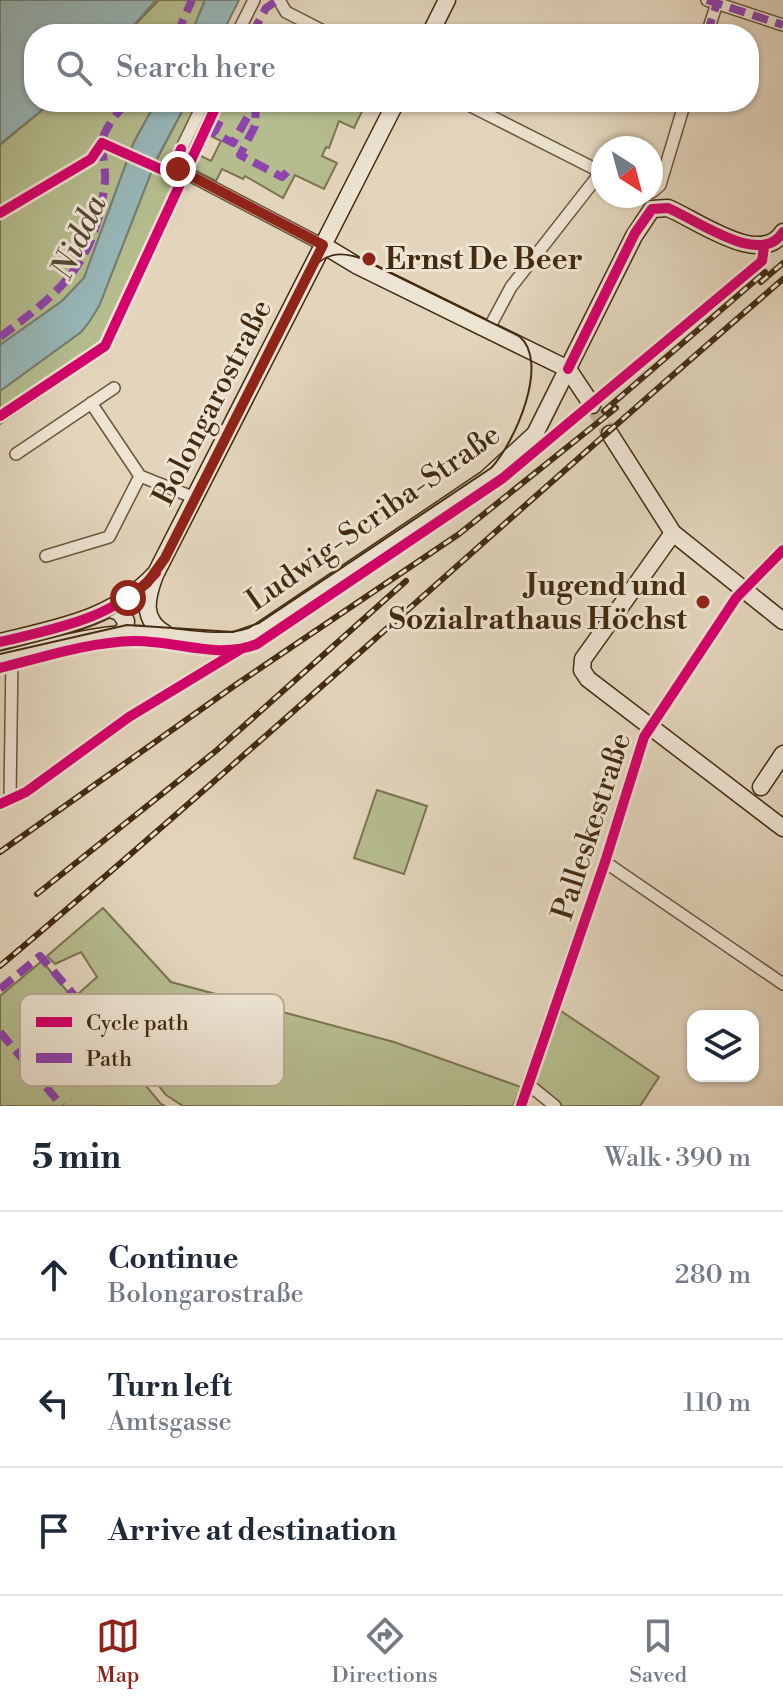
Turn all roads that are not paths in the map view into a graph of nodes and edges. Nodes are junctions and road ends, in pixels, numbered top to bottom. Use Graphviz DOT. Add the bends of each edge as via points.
graph roads {
  1 [pos="254,0"];
  2 [pos="278,0"];
  3 [pos="447,0"];
  4 [pos="714,1"];
  5 [pos="242,24"];
  6 [pos="309,24"];
  7 [pos="435,24"];
  8 [pos="709,24"];
  9 [pos="783,25"];
  10 [pos="199,112"];
  11 [pos="391,112"];
  12 [pos="483,112"];
  13 [pos="682,112"];
  14 [pos="591,166"];
  15 [pos="663,175"];
  16 [pos="591,186"];
  17 [pos="663,204"];
  18 [pos="649,208"];
  19 [pos="783,232"];
  20 [pos="323,245"];
  21 [pos="488,330"];
  22 [pos="568,369"];
  23 [pos="114,388"];
  24 [pos="91,403"];
  25 [pos="546,414"];
  26 [pos="610,434"];
  27 [pos="16,454"];
  28 [pos="140,476"];
  29 [pos="195,498"];
  30 [pos="673,533"];
  31 [pos="783,550"];
  32 [pos="46,556"];
  33 [pos="156,573"];
  34 [pos="742,590"];
  35 [pos="110,609"];
  36 [pos="783,621"];
  37 [pos="167,634"];
  38 [pos="118,635"];
  39 [pos="0,642"];
  40 [pos="6,659"];
  41 [pos="129,717"];
  42 [pos="650,726"];
  43 [pos="783,754"];
  44 [pos="761,787"];
  45 [pos="731,788"];
  46 [pos="5,800"];
  47 [pos="776,823"];
  48 [pos="605,862"];
  49 [pos="783,984"];
  50 [pos="529,1085"];
  51 [pos="521,1106"];
  52 [pos="555,1106"];
  1 -- 5 [label="street"];
  2 -- 6 [label="street" via="286,12"];
  3 -- 7 [label="main road"];
  4 -- 8 [label="street"];
  4 -- 9 [label="street"];
  10 -- 20 [label="street" via="175,165"];
  11 -- 20 [label="main road, Bolongarostraße"];
  12 -- 14 [label="street"];
  13 -- 15 [label="street"];
  16 -- 21 [label="street" via="511,287"];
  17 -- 19 [label="main road" via="756,248 773,244"];
  18 -- 22 [label="main road, Ludwig-Scriba-Straße"];
  20 -- 21 [label="main road"];
  20 -- 29 [label="main road, Bolongarostraße"];
  21 -- 22 [label="main road"];
  22 -- 25 [label="main road, Ludwig-Scriba-Straße"];
  22 -- 25 [label="main road" via="592,405 570,397"];
  23 -- 24 [label="street"];
  24 -- 27 [label="street"];
  24 -- 28 [label="street"];
  25 -- 37 [label="main road, Ludwig-Scriba-Straße" via="528,443 495,473 263,630 234,641"];
  26 -- 30 [label="main road"];
  28 -- 29 [label="street"];
  28 -- 32 [label="street" via="109,537"];
  29 -- 33 [label="main road, Bolongarostraße"];
  30 -- 34 [label="main road"];
  30 -- 42 [label="main road" via="581,665 588,679"];
  31 -- 34 [label="street, Palleskestraße"];
  33 -- 35 [label="main road, Bolongarostraße"];
  33 -- 37 [label="main road" via="147,613"];
  34 -- 36 [label="main road"];
  34 -- 42 [label="street, Palleskestraße"];
  35 -- 38 [label="main road" via="126,621"];
  35 -- 39 [label="main road, Bolongarostraße"];
  37 -- 38 [label="main road"];
  38 -- 40 [label="main road"];
  40 -- 46 [label="street"];
  41 -- 46 [label="street" via="26,792"];
  42 -- 45 [label="main road"];
  42 -- 48 [label="street, Palleskestraße"];
  43 -- 44 [label="main road"];
  44 -- 45 [label="main road"];
  44 -- 47 [label="main road"];
  45 -- 47 [label="main road"];
  48 -- 49 [label="street"];
  48 -- 50 [label="street, Palleskestraße"];
  50 -- 51 [label="street, Palleskestraße"];
  50 -- 52 [label="street"];
}
